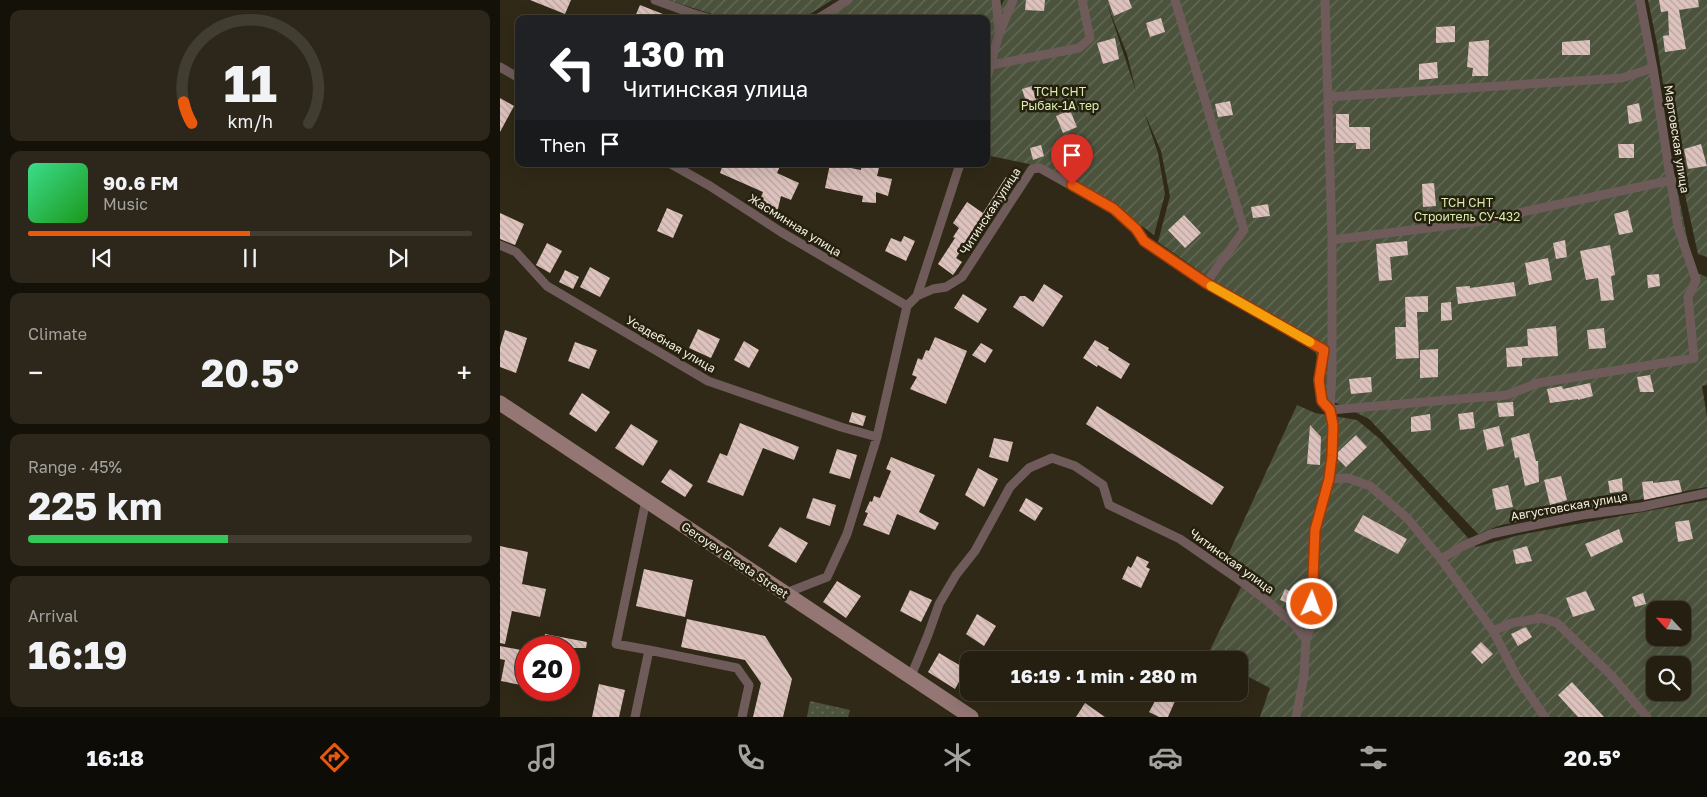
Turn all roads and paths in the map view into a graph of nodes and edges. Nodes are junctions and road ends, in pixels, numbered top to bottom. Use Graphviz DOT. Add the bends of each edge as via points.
graph roads {
  1 [pos="655,0"];
  2 [pos="848,0"];
  3 [pos="996,0"];
  4 [pos="1013,0"];
  5 [pos="1082,0"];
  6 [pos="1174,0"];
  7 [pos="1325,0"];
  8 [pos="1640,0"];
  9 [pos="697,15"];
  10 [pos="824,15"];
  11 [pos="999,34"];
  12 [pos="991,65"];
  13 [pos="500,67"];
  14 [pos="990,68"];
  15 [pos="1653,68"];
  16 [pos="515,76"];
  17 [pos="1328,97"];
  18 [pos="676,167"];
  19 [pos="959,167"];
  20 [pos="1672,180"];
  21 [pos="1332,240"];
  22 [pos="500,245"];
  23 [pos="1696,280"];
  24 [pos="1206,283"];
  25 [pos="1707,283"];
  26 [pos="916,296"];
  27 [pos="907,306"];
  28 [pos="500,403"];
  29 [pos="1330,410"];
  30 [pos="877,437"];
  31 [pos="1329,479"];
  32 [pos="1707,493"];
  33 [pos="646,500"];
  34 [pos="1441,559"];
  35 [pos="786,594"];
  36 [pos="1493,630"];
  37 [pos="1306,640"];
  38 [pos="649,650"];
  39 [pos="911,676"];
  40 [pos="635,717"];
  41 [pos="742,717"];
  42 [pos="971,717"];
  43 [pos="1296,717"];
  44 [pos="1545,717"];
  45 [pos="1647,717"];
  1 -- 9 [label="lane"];
  2 -- 10 [label="lane"];
  3 -- 11 [label="lane"];
  4 -- 11 [label="lane"];
  5 -- 12 [label="lane" via="1090,38 1079,48"];
  6 -- 24 [label="lane" via="1244,230"];
  7 -- 17 [label="lane"];
  8 -- 15 [label="lane, Мартовская улица"];
  11 -- 12 [label="lane"];
  12 -- 14 [label="lane"];
  13 -- 16 [label="lane"];
  15 -- 17 [label="lane" via="1622,78"];
  15 -- 20 [label="lane, Мартовская улица"];
  17 -- 21 [label="lane"];
  18 -- 27 [label="lane, Жасминная улица"];
  19 -- 26 [label="lane"];
  20 -- 21 [label="lane" via="1476,222"];
  20 -- 23 [label="lane, Мартовская улица" via="1678,227"];
  21 -- 29 [label="lane"];
  22 -- 30 [label="lane, Усадебная улица" via="516,252 547,286 708,381"];
  23 -- 25 [label="lane"];
  23 -- 29 [label="lane" via="1688,297 1694,358 1538,383 1507,395"];
  24 -- 26 [label="lane, Читинская улица" via="1144,241 1114,209 1040,168 1032,170 962,277 946,287"];
  24 -- 29 [label="lane, Читинская улица" via="1324,350 1319,380 1322,401"];
  26 -- 27 [label="lane"];
  27 -- 30 [label="lane"];
  28 -- 33 [label="street, Geroyev Bresta Street"];
  29 -- 31 [label="lane, Читинская улица" via="1333,425"];
  30 -- 35 [label="lane" via="847,534 827,577"];
  31 -- 34 [label="lane" via="1348,478 1370,486 1407,518"];
  31 -- 37 [label="lane, Читинская улица" via="1315,530 1312,623"];
  32 -- 34 [label="lane, Августовская улица" via="1491,534"];
  33 -- 35 [label="street, Geroyev Bresta Street"];
  33 -- 38 [label="lane" via="616,644"];
  34 -- 36 [label="lane"];
  35 -- 39 [label="street, Geroyev Bresta Street"];
  36 -- 44 [label="lane" via="1517,677"];
  36 -- 45 [label="lane" via="1540,618 1557,623 1611,675"];
  37 -- 39 [label="lane, Читинская улица" via="1266,600 1235,577 1180,539 1109,505 1103,485 1075,466 1052,458 1029,468 1010,487 975,551 939,604"];
  37 -- 43 [label="lane" via="1304,676"];
  38 -- 40 [label="lane"];
  38 -- 41 [label="lane" via="737,668 750,685"];
  39 -- 42 [label="street, Geroyev Bresta Street"];
}
